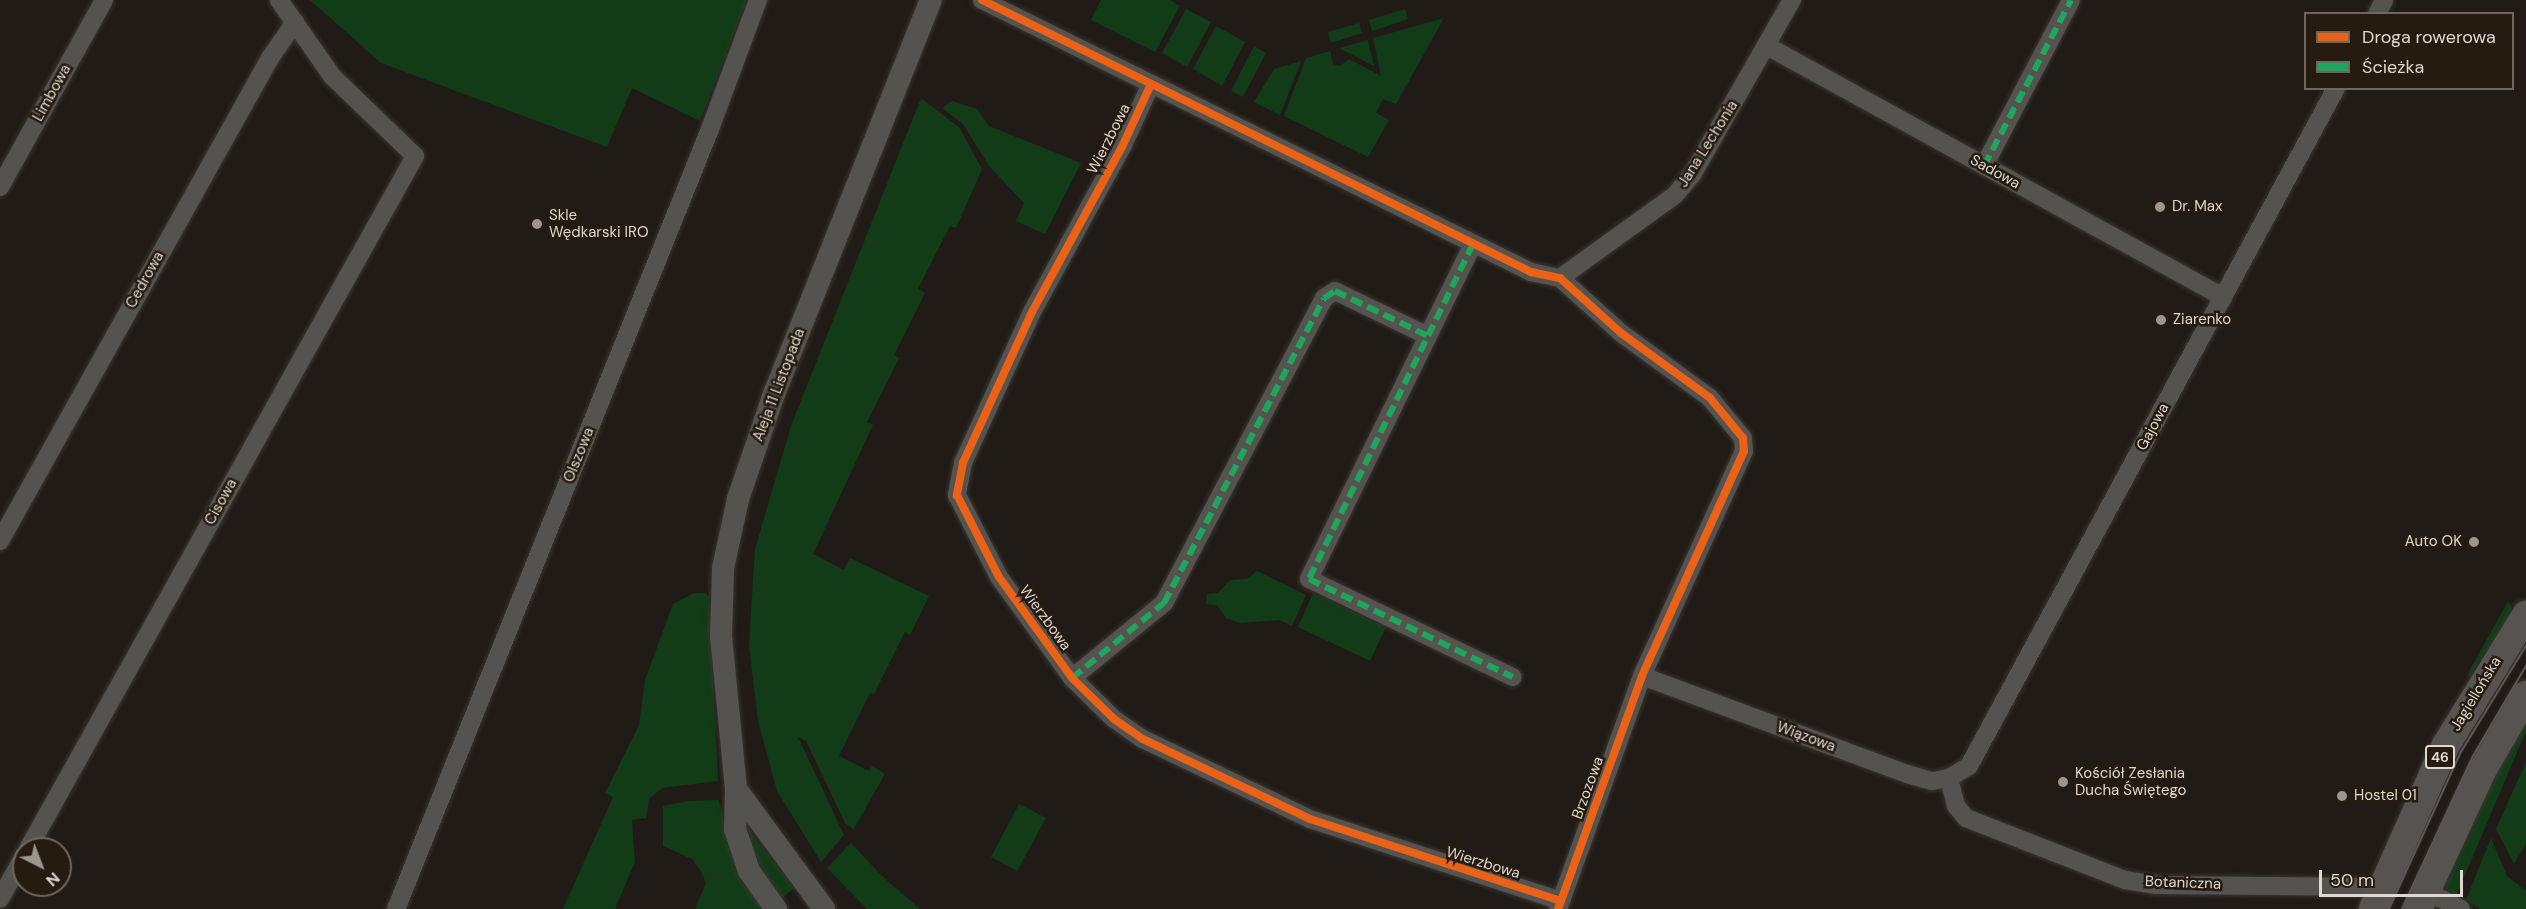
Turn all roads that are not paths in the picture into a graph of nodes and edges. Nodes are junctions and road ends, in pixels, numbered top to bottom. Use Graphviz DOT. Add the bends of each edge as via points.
graph roads {
  1 [pos="104,0"];
  2 [pos="279,0"];
  3 [pos="758,0"];
  4 [pos="931,0"];
  5 [pos="982,0"];
  6 [pos="1792,0"];
  7 [pos="2071,0"];
  8 [pos="295,22"];
  9 [pos="1767,46"];
  10 [pos="1151,84"];
  11 [pos="2335,90"];
  12 [pos="1984,166"];
  13 [pos="3,175"];
  14 [pos="1473,244"];
  15 [pos="1560,278"];
  16 [pos="2223,297"];
  17 [pos="1428,336"];
  18 [pos="0,541"];
  19 [pos="2526,615"];
  20 [pos="1642,676"];
  21 [pos="1513,677"];
  22 [pos="1071,678"];
  23 [pos="2526,695"];
  24 [pos="1949,778"];
  25 [pos="736,789"];
  26 [pos="35,837"];
  27 [pos="12,877"];
  28 [pos="0,898"];
  29 [pos="2378,898"];
  30 [pos="2422,900"];
  31 [pos="1560,905"];
  32 [pos="396,909"];
  33 [pos="776,909"];
  34 [pos="824,909"];
  35 [pos="2461,909"];
  1 -- 13 [label="street, Limbowa"];
  2 -- 8 [label="street"];
  3 -- 32 [label="street, Olszowa" via="710,129"];
  4 -- 25 [label="street, Aleja 11 Listopada" via="774,394 738,499 723,568 721,637"];
  5 -- 10 [label="street"];
  6 -- 9 [label="street, Jana Lechonia"];
  7 -- 12 [label="street"];
  8 -- 18 [label="street, Cedrowa" via="270,58"];
  8 -- 26 [label="street, Cisowa" via="332,76 416,156"];
  9 -- 12 [label="street, Sadowa"];
  9 -- 15 [label="street, Jana Lechonia" via="1692,175 1675,195"];
  10 -- 14 [label="street"];
  10 -- 22 [label="street, Wierzbowa" via="1123,145 1032,312 963,463 957,495 999,577"];
  11 -- 16 [label="street, Gajowa"];
  12 -- 16 [label="street, Sadowa"];
  14 -- 15 [label="street" via="1531,272"];
  14 -- 17 [label="street"];
  15 -- 20 [label="street, Brzozowa" via="1621,333 1710,398 1743,438 1744,451"];
  16 -- 24 [label="street, Gajowa" via="1969,766"];
  17 -- 21 [label="street" via="1309,579"];
  17 -- 22 [label="street" via="1335,291 1324,298 1164,603"];
  19 -- 29 [label="main road, Jagiellońska / 46" via="2446,745"];
  20 -- 24 [label="street, Wiązowa" via="1907,774 1932,781"];
  20 -- 31 [label="street, Brzozowa"];
  22 -- 31 [label="street, Wierzbowa" via="1114,719 1143,739 1310,819"];
  23 -- 30 [label="main road" via="2482,771"];
  24 -- 29 [label="street, Botaniczna" via="1956,806 1966,818 2125,880"];
  25 -- 33 [label="street, Aleja 11 Listopada" via="735,829 749,871"];
  25 -- 34 [label="street"];
  27 -- 28 [label="street"];
  30 -- 35 [label="street"];
}
